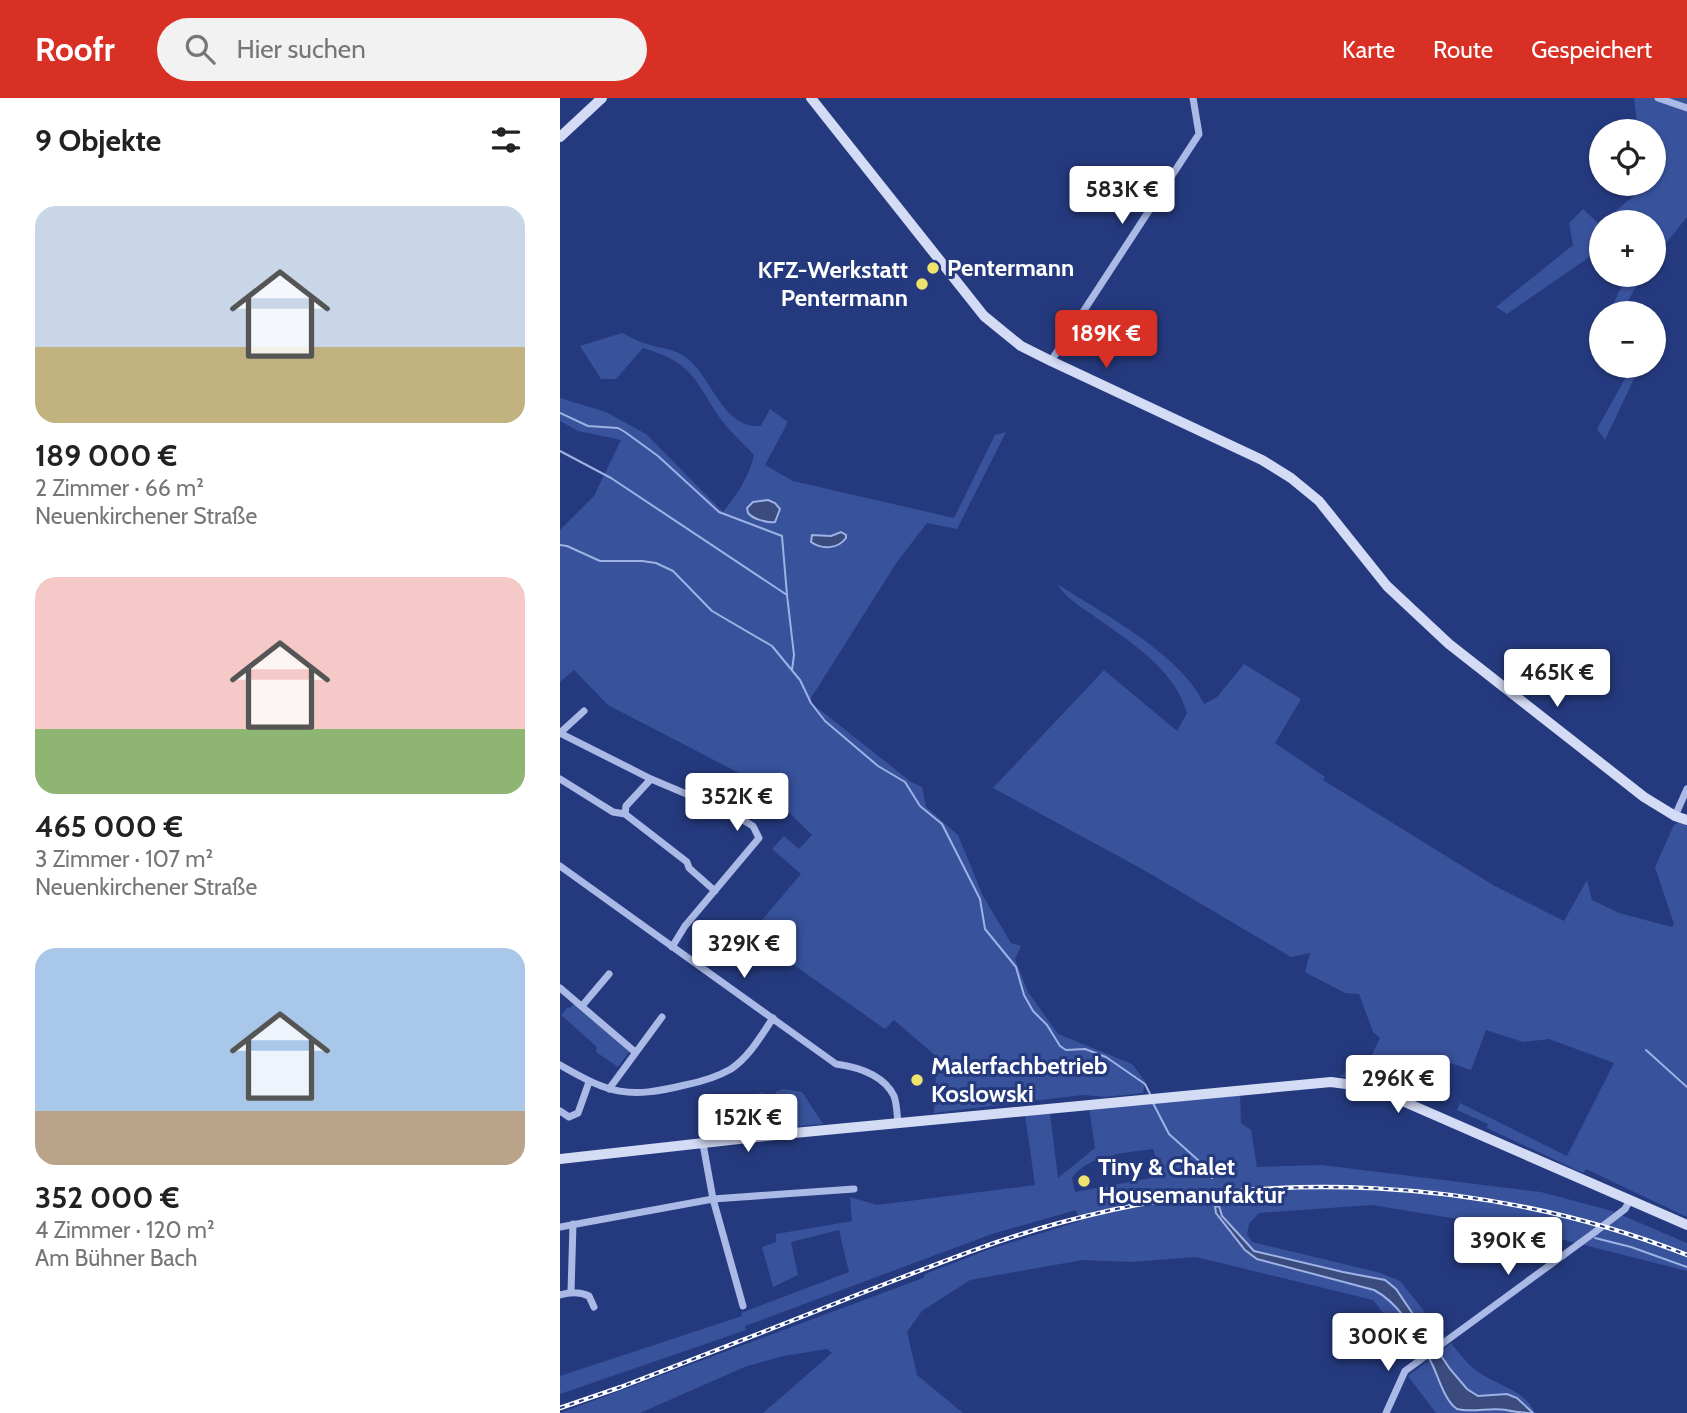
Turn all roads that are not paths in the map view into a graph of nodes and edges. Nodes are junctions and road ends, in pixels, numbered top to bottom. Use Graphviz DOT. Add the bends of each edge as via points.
graph roads {
  1 [pos="601,98"];
  2 [pos="811,98"];
  3 [pos="1193,98"];
  4 [pos="1658,98"];
  5 [pos="1687,108"];
  6 [pos="560,137"];
  7 [pos="1051,361"];
  8 [pos="584,711"];
  9 [pos="560,733"];
  10 [pos="560,779"];
  11 [pos="651,779"];
  12 [pos="1687,789"];
  13 [pos="625,814"];
  14 [pos="1675,816"];
  15 [pos="1687,820"];
  16 [pos="560,866"];
  17 [pos="715,891"];
  18 [pos="672,947"];
  19 [pos="609,974"];
  20 [pos="560,988"];
  21 [pos="582,1006"];
  22 [pos="662,1017"];
  23 [pos="773,1018"];
  24 [pos="635,1052"];
  25 [pos="560,1065"];
  26 [pos="589,1082"];
  27 [pos="609,1089"];
  28 [pos="560,1111"];
  29 [pos="898,1124"];
  30 [pos="703,1144"];
  31 [pos="560,1158"];
  32 [pos="853,1189"];
  33 [pos="713,1199"];
  34 [pos="1630,1200"];
  35 [pos="573,1224"];
  36 [pos="1687,1225"];
  37 [pos="560,1227"];
  38 [pos="571,1292"];
  39 [pos="560,1295"];
  40 [pos="743,1306"];
  41 [pos="594,1307"];
  42 [pos="1386,1413"];
  1 -- 6 [label="street"];
  2 -- 7 [label="street" via="984,316"];
  3 -- 7 [label="street" via="1199,134"];
  4 -- 5 [label="street"];
  7 -- 14 [label="street" via="1291,478 1319,501 1387,586 1449,644 1644,797"];
  8 -- 9 [label="street"];
  9 -- 11 [label="street"];
  10 -- 13 [label="street" via="612,812"];
  11 -- 13 [label="street" via="626,806"];
  11 -- 17 [label="street" via="753,826 759,838"];
  12 -- 14 [label="street"];
  13 -- 17 [label="street" via="687,862"];
  14 -- 15 [label="street"];
  16 -- 18 [label="street"];
  17 -- 18 [label="street"];
  18 -- 23 [label="street"];
  19 -- 21 [label="street"];
  20 -- 21 [label="street"];
  21 -- 24 [label="street"];
  22 -- 24 [label="street"];
  23 -- 27 [label="street" via="732,1068 703,1081 637,1094"];
  23 -- 29 [label="street" via="836,1064 867,1071 884,1083 894,1097"];
  24 -- 27 [label="street"];
  25 -- 26 [label="street"];
  26 -- 27 [label="street"];
  26 -- 28 [label="street" via="578,1113 569,1117"];
  29 -- 30 [label="street"];
  29 -- 34 [label="street" via="1318,1081 1361,1086 1410,1103"];
  30 -- 31 [label="street"];
  30 -- 33 [label="street"];
  32 -- 33 [label="street"];
  33 -- 35 [label="street"];
  33 -- 40 [label="street"];
  34 -- 36 [label="street"];
  34 -- 42 [label="street" via="1595,1232 1405,1371"];
  35 -- 37 [label="street"];
  35 -- 38 [label="street"];
  38 -- 39 [label="street"];
  38 -- 41 [label="street" via="589,1296"];
}
